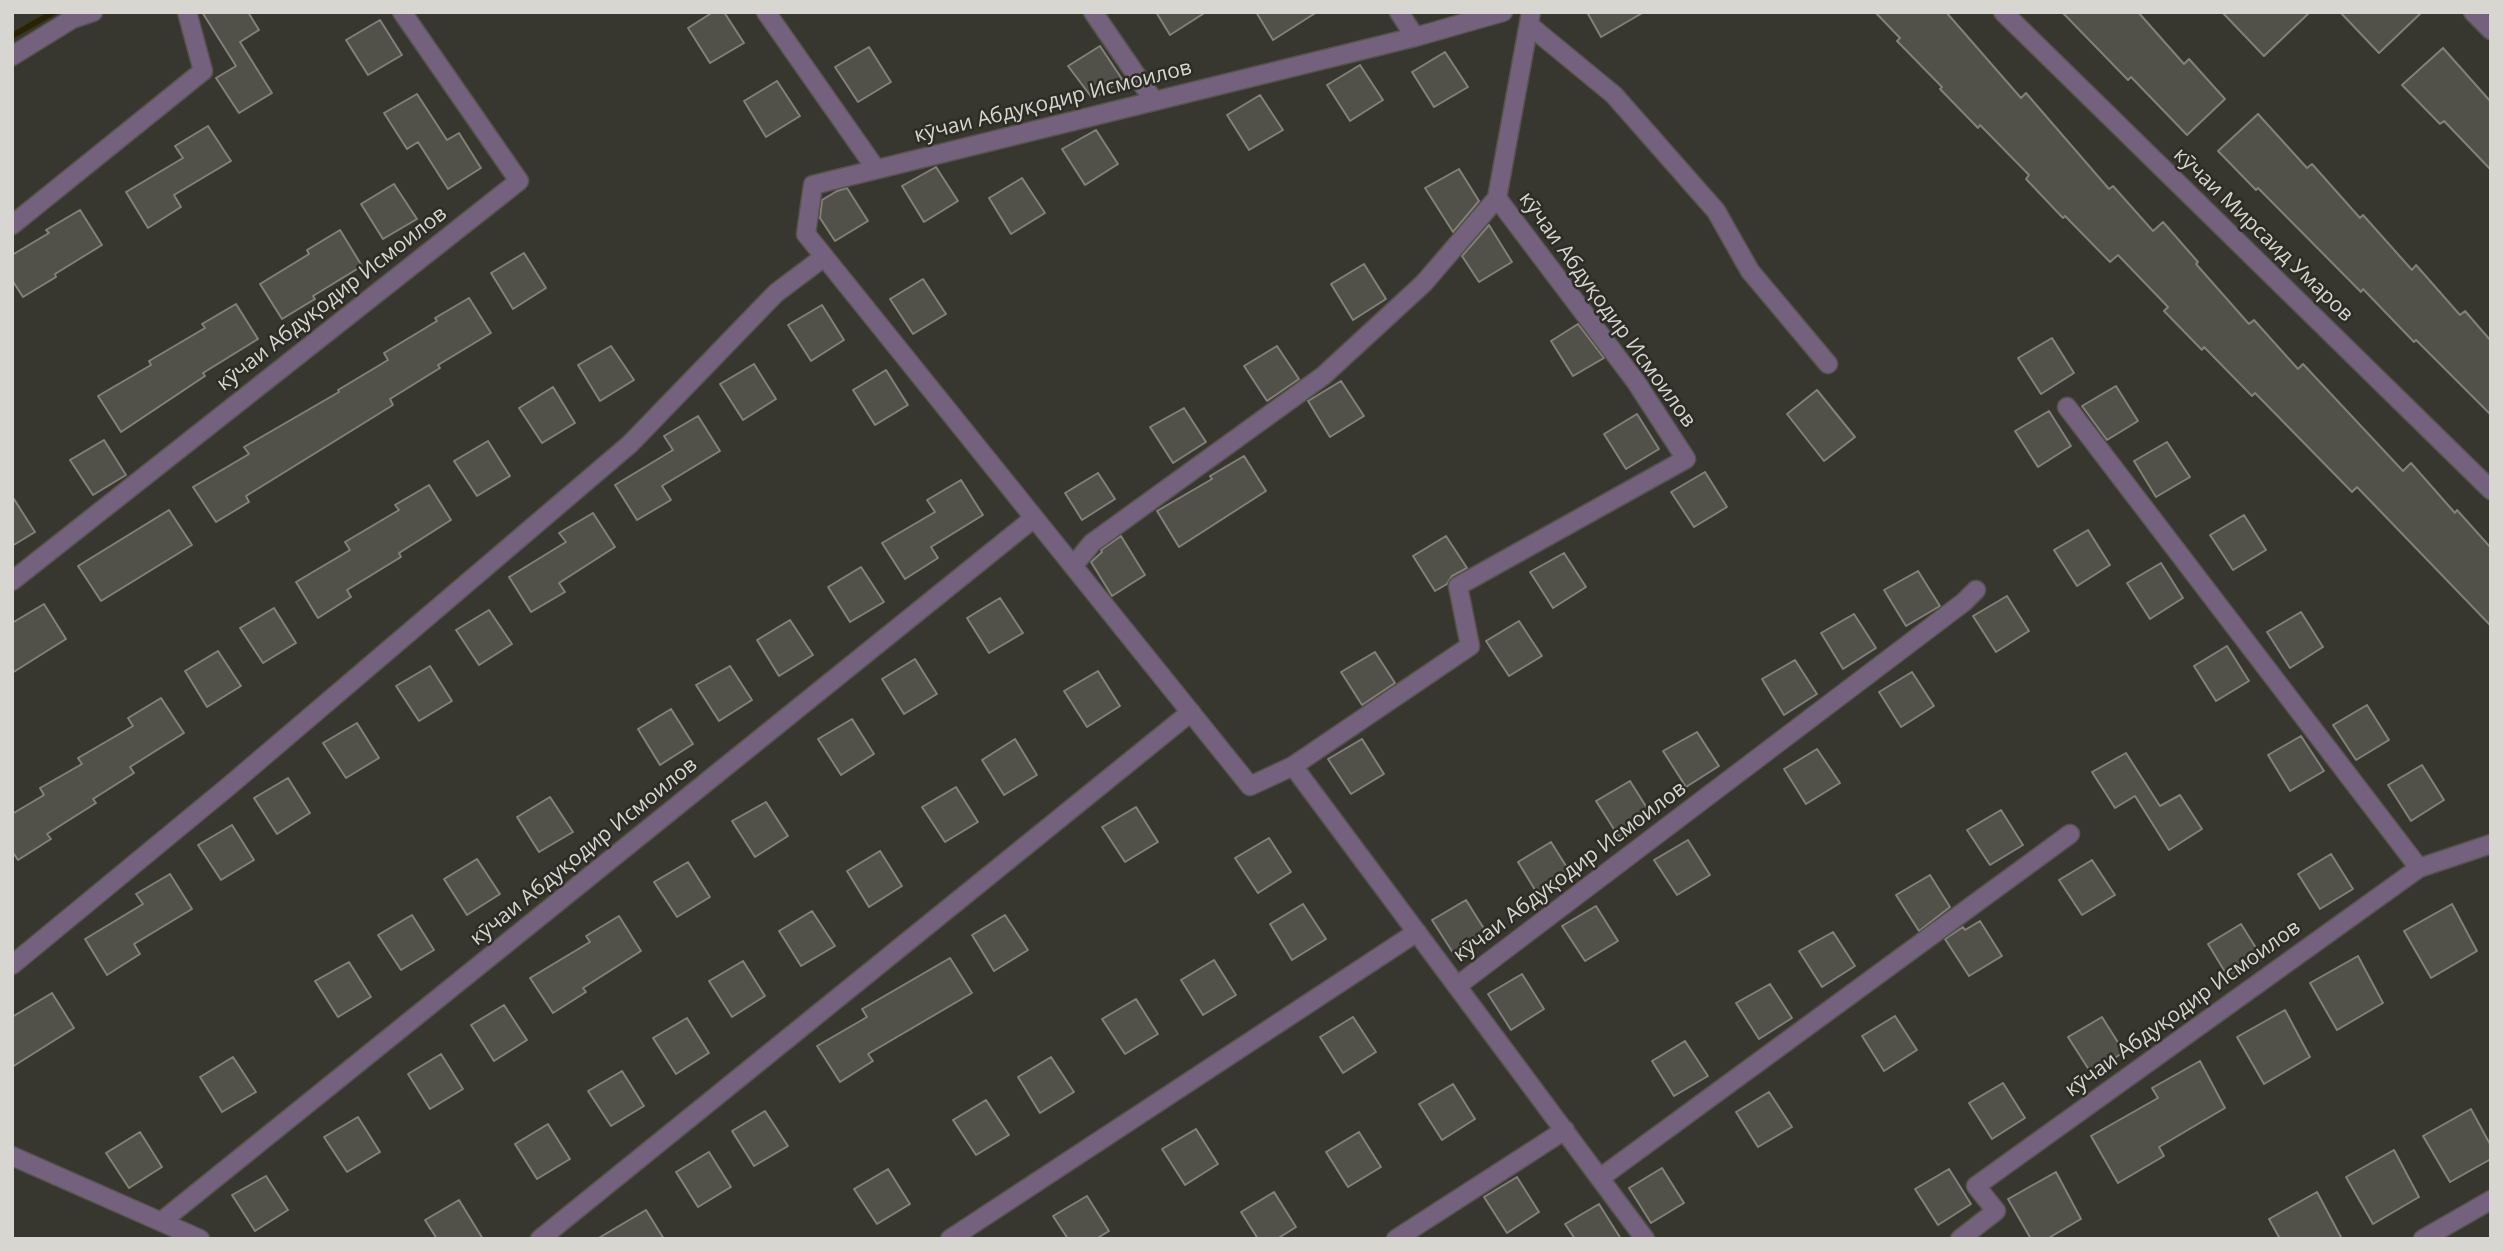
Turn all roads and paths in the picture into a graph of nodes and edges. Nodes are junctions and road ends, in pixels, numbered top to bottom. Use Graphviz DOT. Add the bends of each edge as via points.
graph roads {
  1 [pos="93,12"];
  2 [pos="187,12"];
  3 [pos="402,12"];
  4 [pos="766,12"];
  5 [pos="1093,12"];
  6 [pos="1399,12"];
  7 [pos="1503,12"];
  8 [pos="2003,12"];
  9 [pos="2473,12"];
  10 [pos="1530,19"];
  11 [pos="2491,30"];
  12 [pos="1415,37"];
  13 [pos="12,56"];
  14 [pos="1154,101"];
  15 [pos="876,169"];
  16 [pos="1497,198"];
  17 [pos="12,225"];
  18 [pos="824,257"];
  19 [pos="1828,364"];
  20 [pos="2067,407"];
  21 [pos="2491,491"];
  22 [pos="1034,518"];
  23 [pos="1073,566"];
  24 [pos="12,581"];
  25 [pos="1976,590"];
  26 [pos="1191,712"];
  27 [pos="1293,766"];
  28 [pos="2070,834"];
  29 [pos="2491,844"];
  30 [pos="2419,868"];
  31 [pos="1417,932"];
  32 [pos="12,965"];
  33 [pos="1457,985"];
  34 [pos="1565,1130"];
  35 [pos="12,1156"];
  36 [pos="1600,1178"];
  37 [pos="2491,1200"];
  38 [pos="162,1222"];
  39 [pos="200,1239"];
  40 [pos="540,1239"];
  41 [pos="950,1239"];
  42 [pos="1396,1239"];
  43 [pos="1645,1239"];
  44 [pos="1960,1239"];
  45 [pos="2423,1239"];
  1 -- 13 [label="street" via="72,19"];
  2 -- 17 [label="street" via="203,71"];
  3 -- 24 [label="street, кӯчаи Абдуқодир Исмоилов" via="519,181"];
  4 -- 15 [label="street"];
  5 -- 14 [label="street"];
  6 -- 12 [label="street"];
  7 -- 12 [label="street, кӯчаи Абдуқодир Исмоилов"];
  8 -- 21 [label="street, кӯчаи Мирсаид Умаров"];
  9 -- 11 [label="street"];
  10 -- 16 [label="street, кӯчаи Абдуқодир Исмоилов"];
  10 -- 19 [label="street" via="1614,95 1716,211 1750,271"];
  12 -- 14 [label="street, кӯчаи Абдуқодир Исмоилов"];
  14 -- 15 [label="street, кӯчаи Абдуқодир Исмоилов"];
  15 -- 18 [label="street, кӯчаи Абдуқодир Исмоилов" via="813,184 806,234"];
  16 -- 23 [label="street, кӯчаи Абдуқодир Исмоилов" via="1424,283 1324,376 1092,543"];
  16 -- 27 [label="street, кӯчаи Абдуқодир Исмоилов" via="1636,382 1686,459 1458,586 1470,646"];
  18 -- 22 [label="street, кӯчаи Абдуқодир Исмоилов"];
  18 -- 32 [label="street" via="776,293 630,444"];
  20 -- 30 [label="street"];
  22 -- 23 [label="street, кӯчаи Абдуқодир Исмоилов"];
  22 -- 38 [label="street, кӯчаи Абдуқодир Исмоилов"];
  23 -- 26 [label="street, кӯчаи Абдуқодир Исмоилов"];
  25 -- 33 [label="street, кӯчаи Абдуқодир Исмоилов"];
  26 -- 27 [label="street, кӯчаи Абдуқодир Исмоилов" via="1250,786"];
  26 -- 40 [label="street"];
  27 -- 31 [label="street, кӯчаи Абдуқодир Исмоилов"];
  28 -- 36 [label="street"];
  29 -- 30 [label="street, кӯчаи Абдуқодир Исмоилов"];
  30 -- 44 [label="street, кӯчаи Абдуқодир Исмоилов" via="1976,1186 1996,1211"];
  31 -- 33 [label="street, кӯчаи Абдуқодир Исмоилов"];
  31 -- 41 [label="street"];
  33 -- 34 [label="street, кӯчаи Абдуқодир Исмоилов"];
  34 -- 36 [label="street, кӯчаи Абдуқодир Исмоилов"];
  34 -- 42 [label="street"];
  35 -- 38 [label="street"];
  36 -- 43 [label="street, кӯчаи Абдуқодир Исмоилов"];
  37 -- 45 [label="street"];
  38 -- 39 [label="street"];
}
